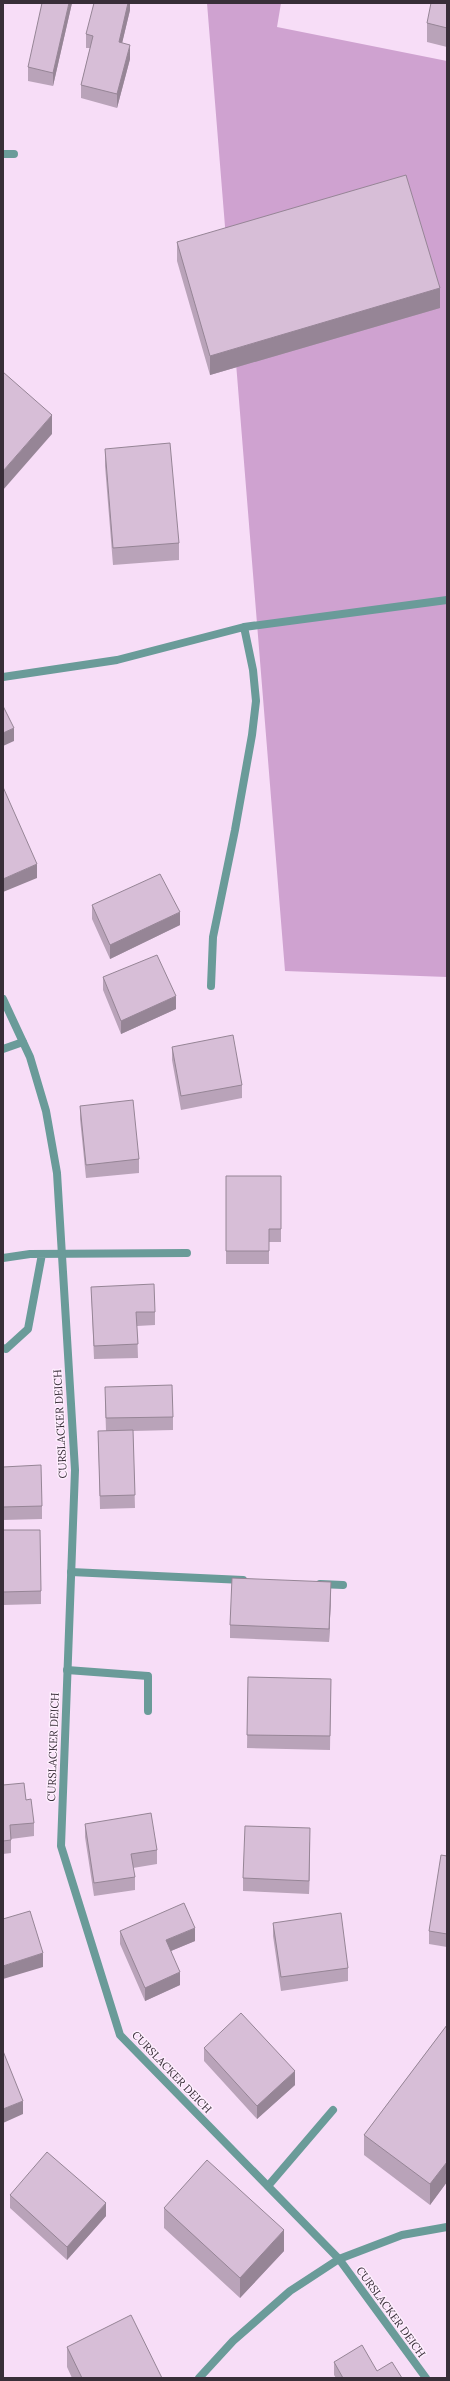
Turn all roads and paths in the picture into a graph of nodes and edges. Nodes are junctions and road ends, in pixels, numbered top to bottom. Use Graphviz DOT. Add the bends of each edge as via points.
graph roads {
  1 [pos="3,154"];
  2 [pos="14,154"];
  3 [pos="447,600"];
  4 [pos="244,627"];
  5 [pos="3,677"];
  6 [pos="211,986"];
  7 [pos="3,999"];
  8 [pos="23,1042"];
  9 [pos="3,1049"];
  10 [pos="187,1253"];
  11 [pos="42,1254"];
  12 [pos="62,1254"];
  13 [pos="3,1258"];
  14 [pos="3,1348"];
  15 [pos="71,1572"];
  16 [pos="250,1580"];
  17 [pos="312,1584"];
  18 [pos="344,1585"];
  19 [pos="67,1670"];
  20 [pos="148,1711"];
  21 [pos="333,2110"];
  22 [pos="268,2186"];
  23 [pos="447,2227"];
  24 [pos="339,2259"];
  25 [pos="199,2378"];
  26 [pos="426,2378"];
  1 -- 2 [label="street"];
  3 -- 4 [label="street"];
  4 -- 5 [label="street" via="117,660"];
  4 -- 6 [label="street" via="253,670 256,701 239,808 213,937"];
  7 -- 8 [label="street, CURSLACKER DEICH"];
  8 -- 9 [label="street"];
  8 -- 12 [label="street, CURSLACKER DEICH" via="46,1111 57,1173"];
  10 -- 12 [label="street"];
  11 -- 12 [label="street"];
  11 -- 13 [label="street"];
  11 -- 14 [label="street" via="28,1329 6,1349"];
  12 -- 15 [label="street, CURSLACKER DEICH" via="75,1470"];
  15 -- 16 [label="street"];
  15 -- 19 [label="street, CURSLACKER DEICH"];
  17 -- 18 [label="street"];
  19 -- 20 [label="street" via="148,1676"];
  19 -- 22 [label="street, CURSLACKER DEICH" via="61,1846 120,2035"];
  21 -- 22 [label="street"];
  22 -- 24 [label="street, CURSLACKER DEICH"];
  23 -- 24 [label="street" via="402,2235"];
  24 -- 25 [label="street" via="285,2296 233,2341"];
  24 -- 26 [label="street, CURSLACKER DEICH"];
}
